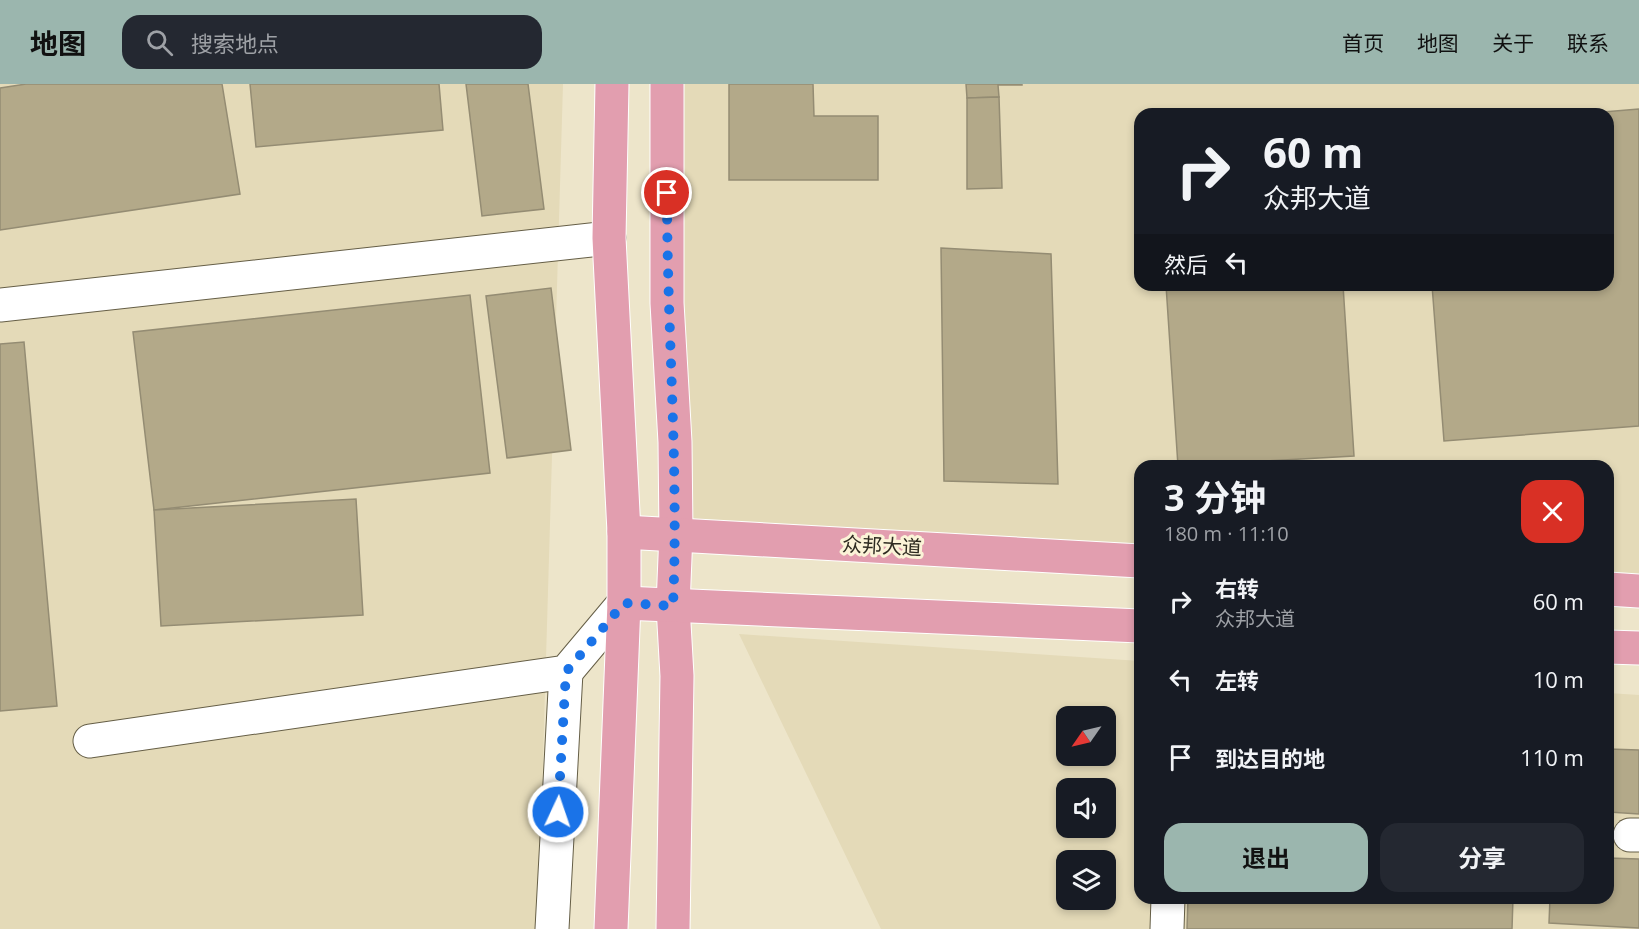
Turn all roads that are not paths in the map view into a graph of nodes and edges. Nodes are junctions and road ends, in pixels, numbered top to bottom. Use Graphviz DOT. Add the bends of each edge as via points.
graph roads {
  1 [pos="612,84"];
  2 [pos="667,84"];
  3 [pos="609,238"];
  4 [pos="0,305"];
  5 [pos="624,531"];
  6 [pos="676,533"];
  7 [pos="1134,561"];
  8 [pos="1614,589"];
  9 [pos="1639,591"];
  10 [pos="624,603"];
  11 [pos="673,606"];
  12 [pos="1134,626"];
  13 [pos="1614,647"];
  14 [pos="1639,648"];
  15 [pos="566,672"];
  16 [pos="90,741"];
  17 [pos="1168,904"];
  18 [pos="552,929"];
  19 [pos="611,929"];
  20 [pos="673,929"];
  21 [pos="1167,929"];
  1 -- 3 [label="main road"];
  2 -- 6 [label="main road" via="668,303"];
  3 -- 4 [label="lane"];
  3 -- 5 [label="main road"];
  5 -- 6 [label="main road, 众邦大道"];
  5 -- 10 [label="main road"];
  6 -- 7 [label="main road, 众邦大道"];
  6 -- 11 [label="main road"];
  8 -- 9 [label="main road"];
  10 -- 11 [label="main road"];
  10 -- 15 [label="lane"];
  10 -- 19 [label="main road"];
  11 -- 12 [label="main road"];
  11 -- 20 [label="main road" via="677,676"];
  13 -- 14 [label="main road"];
  15 -- 16 [label="lane"];
  15 -- 18 [label="lane"];
  17 -- 21 [label="lane"];
}
